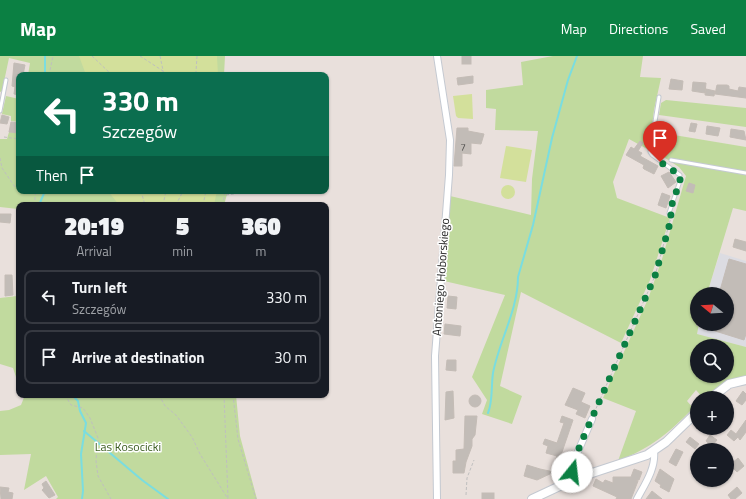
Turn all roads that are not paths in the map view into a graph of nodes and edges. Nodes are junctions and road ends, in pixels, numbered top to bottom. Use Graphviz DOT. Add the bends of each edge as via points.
graph roads {
  1 [pos="437,56"];
  2 [pos="6,80"];
  3 [pos="2,94"];
  4 [pos="659,97"];
  5 [pos="0,111"];
  6 [pos="671,160"];
  7 [pos="746,172"];
  8 [pos="669,213"];
  9 [pos="746,380"];
  10 [pos="720,391"];
  11 [pos="690,418"];
  12 [pos="592,419"];
  13 [pos="654,451"];
  14 [pos="571,480"];
  15 [pos="437,499"];
  16 [pos="532,499"];
  17 [pos="637,499"];
  1 -- 15 [label="street, Antoniego Hoborskiego" via="450,140 435,356"];
  2 -- 3 [label="lane"];
  3 -- 5 [label="lane"];
  4 -- 8 [label="lane" via="650,152 680,175"];
  6 -- 7 [label="lane"];
  9 -- 10 [label="street" via="729,384"];
  11 -- 13 [label="street"];
  12 -- 14 [label="street" via="573,463"];
  13 -- 14 [label="street"];
  13 -- 17 [label="street" via="651,471"];
  14 -- 16 [label="street"];
}
